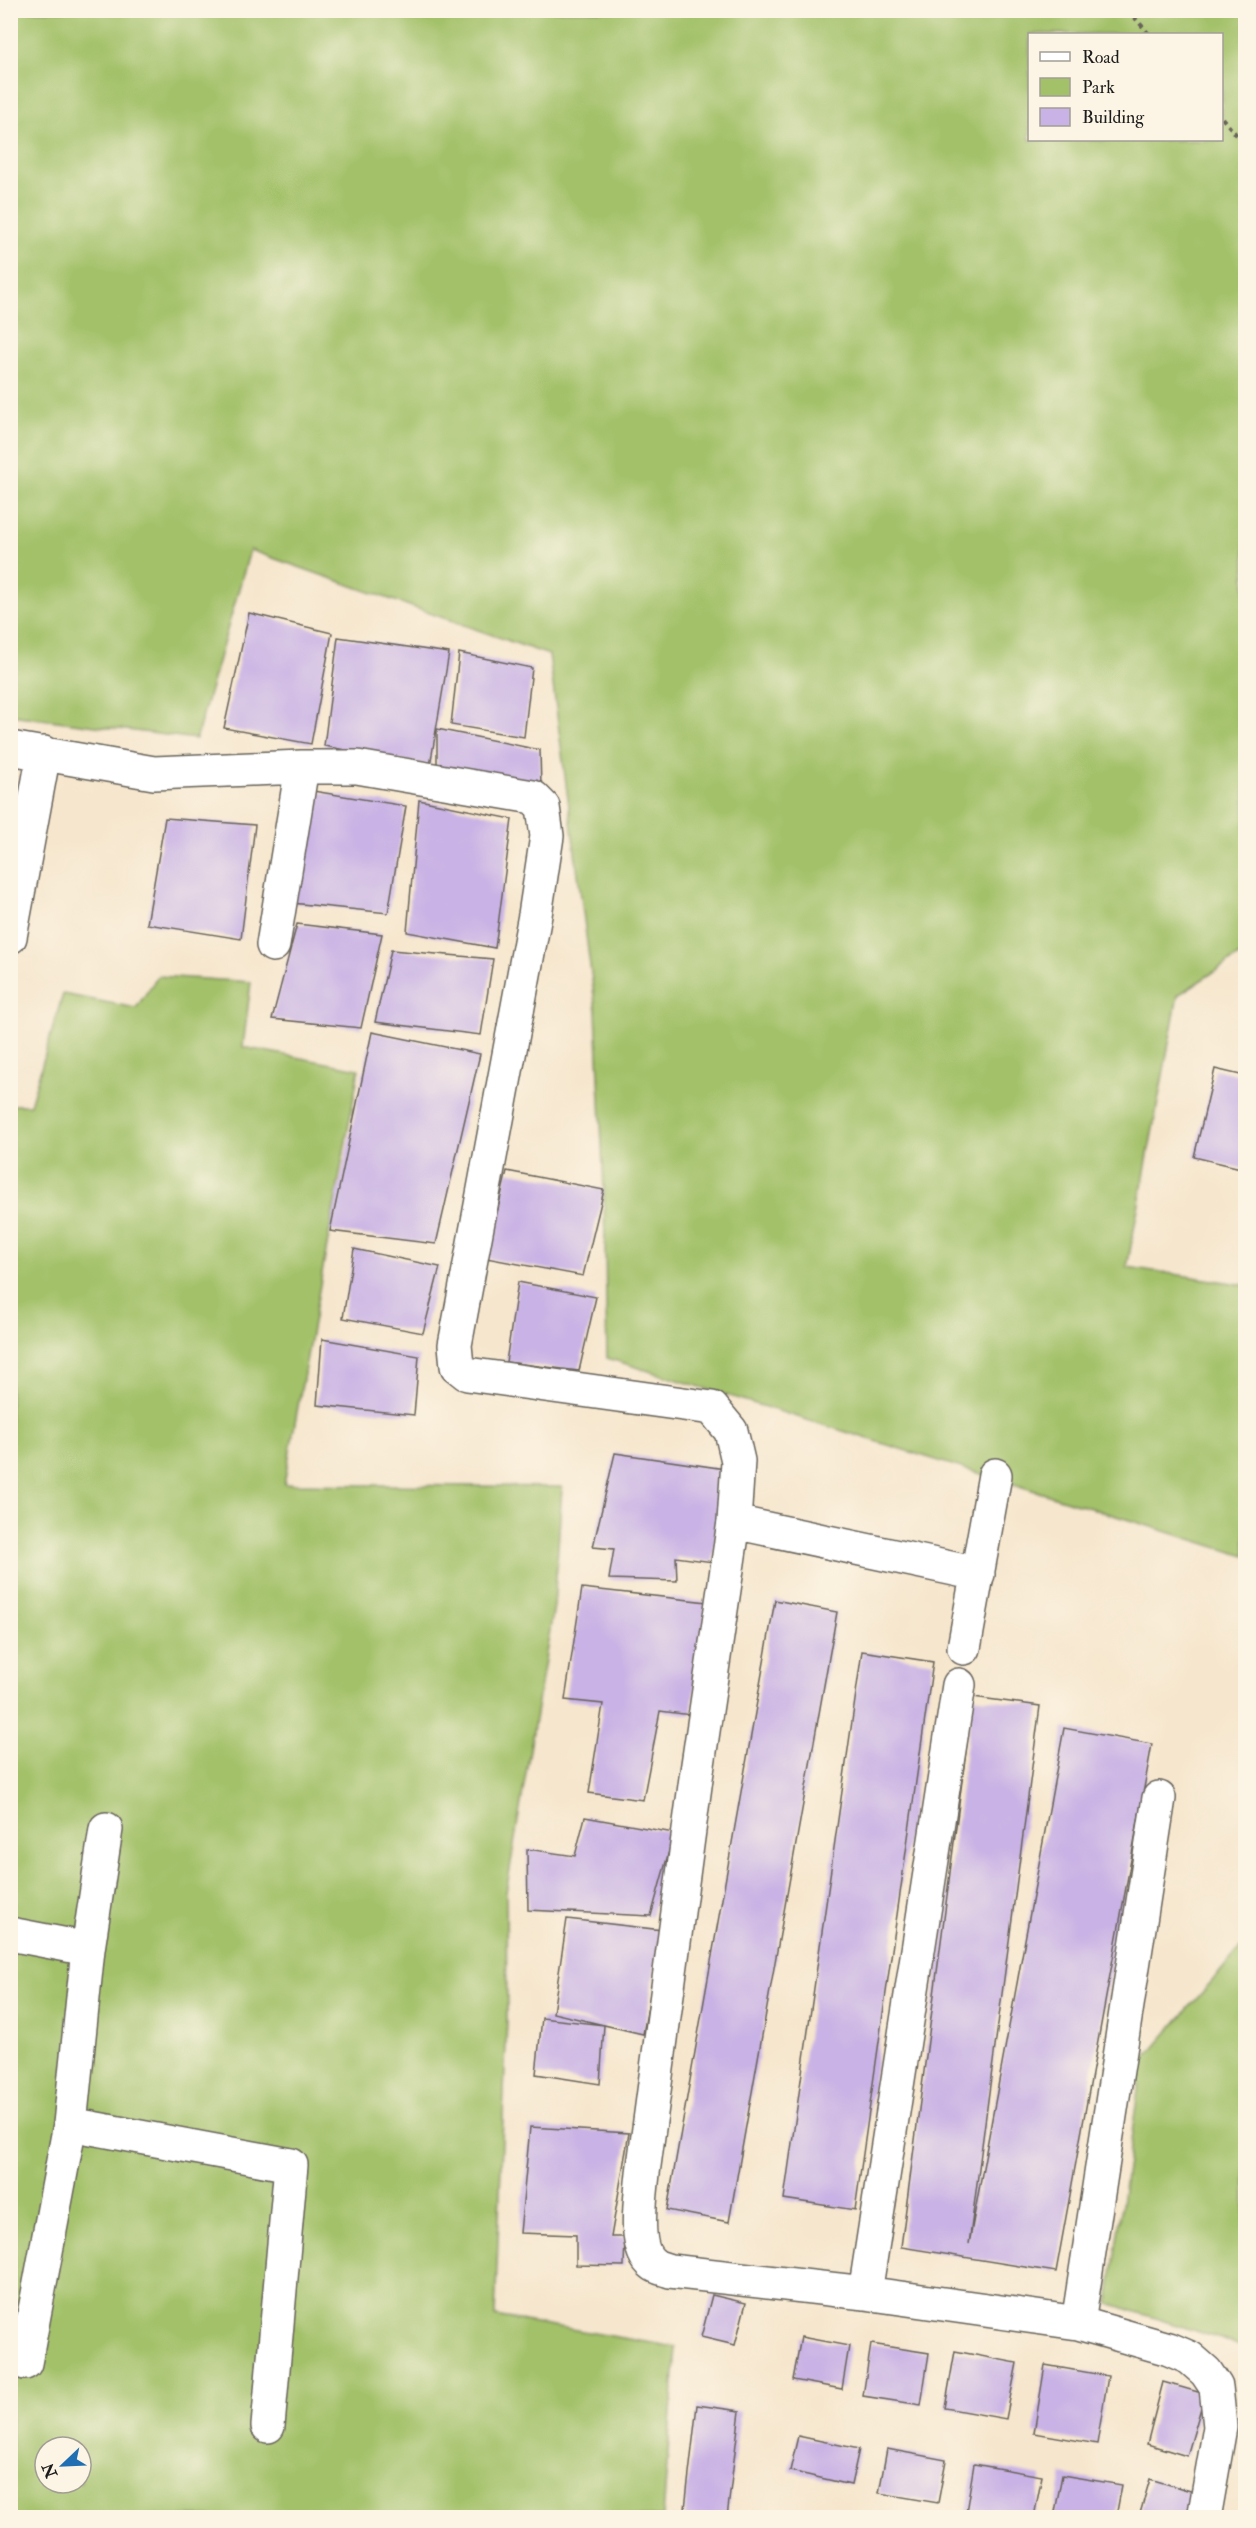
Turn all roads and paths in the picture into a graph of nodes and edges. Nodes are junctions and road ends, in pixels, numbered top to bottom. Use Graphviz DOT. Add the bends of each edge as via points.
graph roads {
  1 [pos="1128,10"];
  2 [pos="1148,33"];
  3 [pos="1223,120"];
  4 [pos="1245,146"];
  5 [pos="10,748"];
  6 [pos="44,753"];
  7 [pos="302,767"];
  8 [pos="10,936"];
  9 [pos="273,945"];
  10 [pos="995,1475"];
  11 [pos="734,1522"];
  12 [pos="978,1574"];
  13 [pos="964,1648"];
  14 [pos="959,1684"];
  15 [pos="1159,1798"];
  16 [pos="106,1829"];
  17 [pos="10,1934"];
  18 [pos="88,1949"];
  19 [pos="69,2124"];
  20 [pos="865,2293"];
  21 [pos="1078,2323"];
  22 [pos="25,2363"];
  23 [pos="268,2426"];
  24 [pos="1204,2517"];
  1 -- 2 [label="path"];
  3 -- 4 [label="path"];
  5 -- 6 [label="street"];
  6 -- 7 [label="street" via="154,773"];
  6 -- 8 [label="street"];
  7 -- 9 [label="street"];
  7 -- 11 [label="street" via="357,767 480,787 533,797 543,807 547,836 535,915 455,1345 457,1366 467,1374 712,1408 731,1431 738,1461"];
  10 -- 12 [label="street"];
  11 -- 12 [label="street"];
  11 -- 20 [label="street" via="643,2173 642,2249 652,2264 670,2271"];
  12 -- 13 [label="street"];
  14 -- 20 [label="street"];
  15 -- 21 [label="street"];
  16 -- 18 [label="street"];
  17 -- 18 [label="street"];
  18 -- 19 [label="street"];
  19 -- 22 [label="street"];
  19 -- 23 [label="street" via="291,2165"];
  20 -- 21 [label="street"];
  21 -- 24 [label="street" via="1169,2349 1190,2358 1206,2372 1215,2387 1220,2427"];
}
